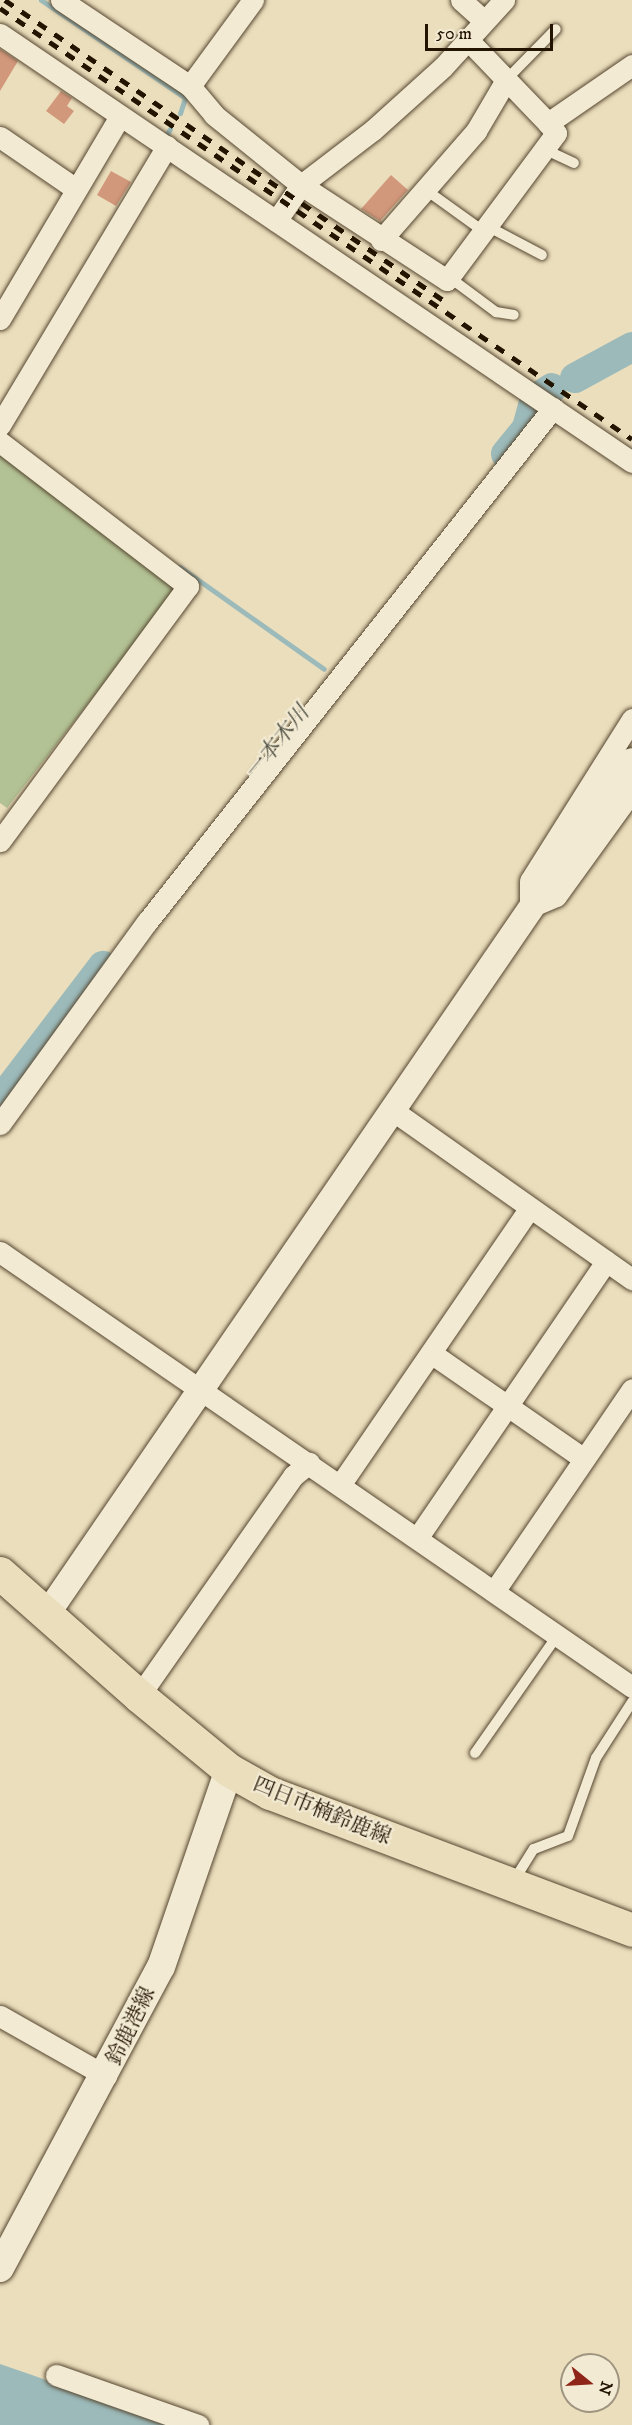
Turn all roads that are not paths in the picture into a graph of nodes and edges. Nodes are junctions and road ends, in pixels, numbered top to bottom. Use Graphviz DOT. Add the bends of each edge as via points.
graph roads {
  1 [pos="61,0"];
  2 [pos="253,0"];
  3 [pos="461,0"];
  4 [pos="504,0"];
  5 [pos="484,21"];
  6 [pos="556,30"];
  7 [pos="0,34"];
  8 [pos="469,41"];
  9 [pos="632,65"];
  10 [pos="506,80"];
  11 [pos="190,86"];
  12 [pos="120,116"];
  13 [pos="548,123"];
  14 [pos="2,143"];
  15 [pos="167,146"];
  16 [pos="544,149"];
  17 [pos="574,164"];
  18 [pos="301,184"];
  19 [pos="76,189"];
  20 [pos="426,190"];
  21 [pos="276,221"];
  22 [pos="485,229"];
  23 [pos="381,240"];
  24 [pos="542,255"];
  25 [pos="449,277"];
  26 [pos="514,315"];
  27 [pos="0,319"];
  28 [pos="553,408"];
  29 [pos="0,425"];
  30 [pos="0,442"];
  31 [pos="632,462"];
  32 [pos="632,719"];
  33 [pos="632,761"];
  34 [pos="632,791"];
  35 [pos="3,830"];
  36 [pos="530,906"];
  37 [pos="393,1110"];
  38 [pos="0,1124"];
  39 [pos="529,1209"];
  40 [pos="0,1252"];
  41 [pos="606,1261"];
  42 [pos="632,1279"];
  43 [pos="431,1353"];
  44 [pos="632,1389"];
  45 [pos="201,1390"];
  46 [pos="507,1405"];
  47 [pos="584,1459"];
  48 [pos="309,1463"];
  49 [pos="340,1485"];
  50 [pos="418,1537"];
  51 [pos="0,1573"];
  52 [pos="495,1590"];
  53 [pos="47,1614"];
  54 [pos="557,1636"];
  55 [pos="632,1687"];
  56 [pos="139,1696"];
  57 [pos="632,1702"];
  58 [pos="475,1753"];
  59 [pos="229,1770"];
  60 [pos="511,1885"];
  61 [pos="632,1930"];
  62 [pos="0,2016"];
  63 [pos="106,2076"];
  64 [pos="0,2268"];
  65 [pos="56,2375"];
  66 [pos="198,2425"];
  1 -- 11 [label="street"];
  2 -- 11 [label="street"];
  3 -- 5 [label="street"];
  4 -- 5 [label="street"];
  5 -- 8 [label="street"];
  6 -- 10 [label="lane"];
  7 -- 12 [label="street"];
  8 -- 10 [label="street"];
  8 -- 18 [label="street" via="373,130"];
  9 -- 13 [label="street"];
  10 -- 13 [label="street"];
  10 -- 20 [label="street" via="476,131"];
  11 -- 18 [label="street" via="214,115"];
  12 -- 15 [label="street"];
  12 -- 19 [label="street"];
  13 -- 16 [label="street" via="556,133"];
  14 -- 19 [label="street"];
  15 -- 21 [label="street"];
  15 -- 29 [label="street"];
  16 -- 17 [label="lane"];
  16 -- 22 [label="street"];
  18 -- 21 [label="street"];
  18 -- 23 [label="street"];
  19 -- 27 [label="street"];
  20 -- 22 [label="lane"];
  20 -- 23 [label="street"];
  21 -- 28 [label="street"];
  22 -- 24 [label="lane"];
  22 -- 25 [label="street"];
  23 -- 25 [label="street" via="432,274"];
  25 -- 26 [label="lane" via="496,312"];
  28 -- 31 [label="street"];
  28 -- 38 [label="street" via="147,922"];
  30 -- 35 [label="street" via="188,586"];
  32 -- 36 [label="street" via="531,881"];
  33 -- 36 [label="street"];
  34 -- 36 [label="street" via="556,896"];
  36 -- 37 [label="street"];
  37 -- 39 [label="street"];
  37 -- 45 [label="street"];
  39 -- 41 [label="street"];
  39 -- 43 [label="street"];
  40 -- 45 [label="street"];
  41 -- 42 [label="street"];
  41 -- 46 [label="street"];
  43 -- 46 [label="street"];
  43 -- 49 [label="street"];
  44 -- 47 [label="street"];
  45 -- 48 [label="street"];
  45 -- 53 [label="street"];
  46 -- 47 [label="street"];
  46 -- 50 [label="street"];
  47 -- 52 [label="street"];
  48 -- 49 [label="street"];
  48 -- 56 [label="street" via="293,1476"];
  49 -- 50 [label="street"];
  50 -- 52 [label="street"];
  51 -- 53 [label="main road, 四日市楠鈴鹿線"];
  52 -- 54 [label="street"];
  53 -- 56 [label="main road, 四日市楠鈴鹿線"];
  54 -- 55 [label="street"];
  54 -- 58 [label="lane"];
  56 -- 59 [label="main road, 四日市楠鈴鹿線"];
  57 -- 60 [label="lane" via="596,1758 568,1836 534,1849"];
  59 -- 60 [label="main road, 四日市楠鈴鹿線" via="270,1793"];
  59 -- 63 [label="main road, 鈴鹿港線" via="161,1966"];
  60 -- 61 [label="main road, 四日市楠鈴鹿線"];
  62 -- 63 [label="street"];
  63 -- 64 [label="main road, 鈴鹿港線"];
  65 -- 66 [label="street"];
}
